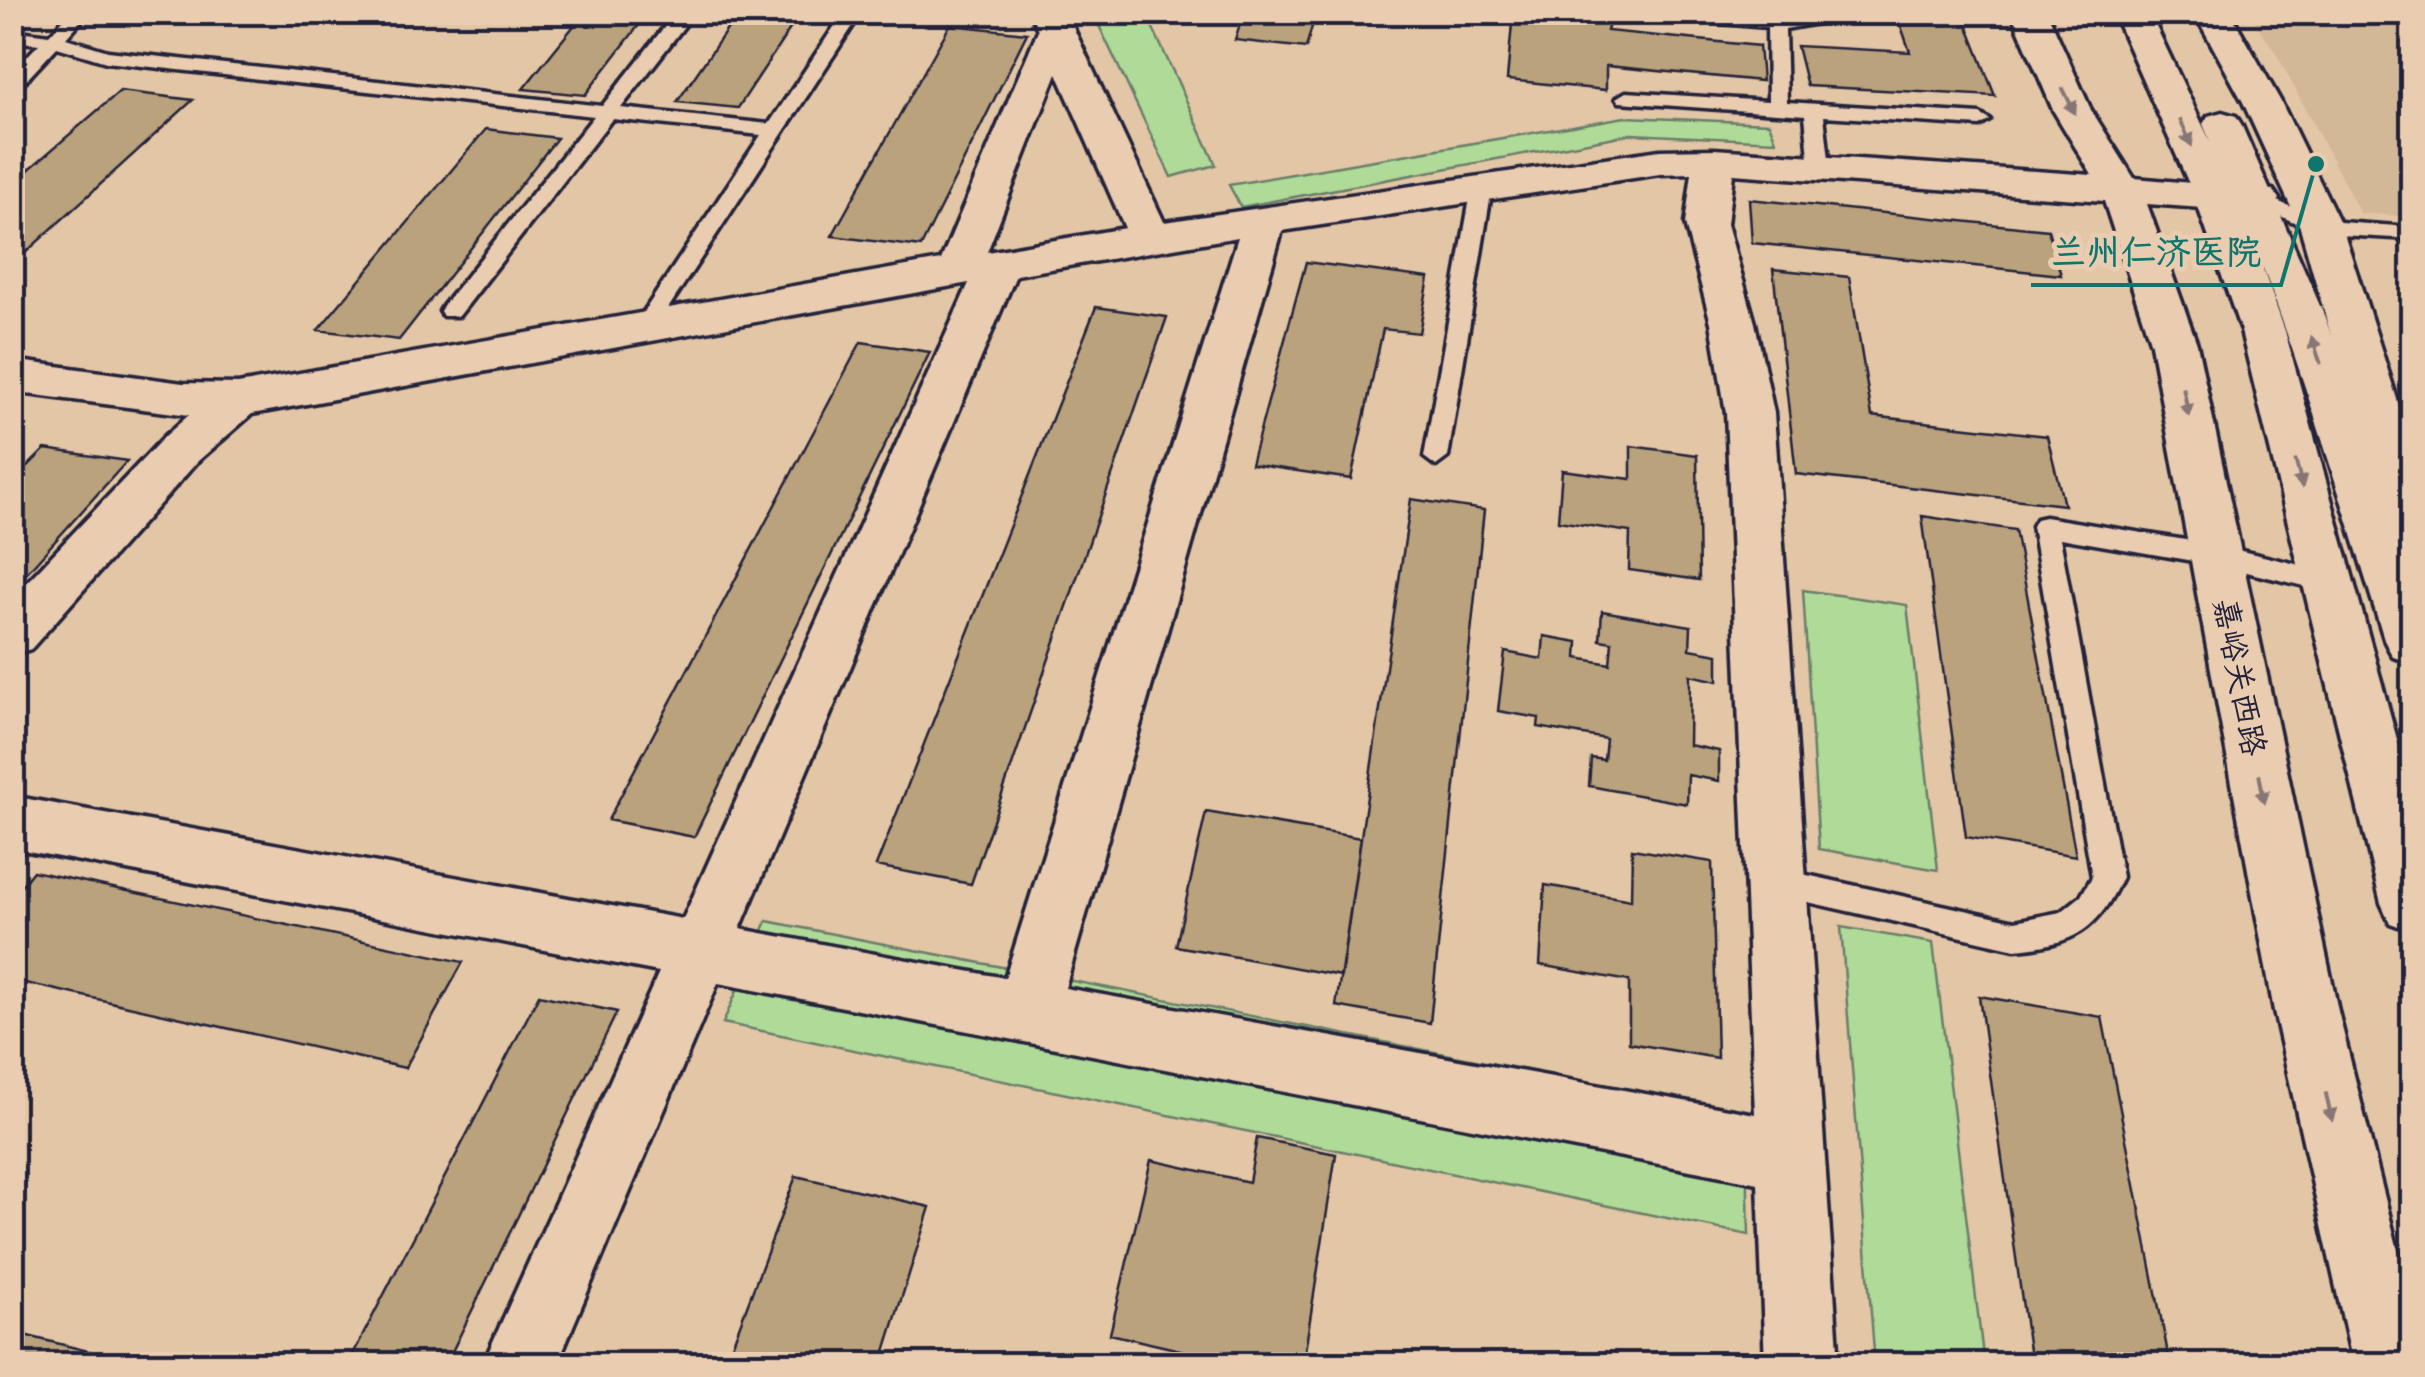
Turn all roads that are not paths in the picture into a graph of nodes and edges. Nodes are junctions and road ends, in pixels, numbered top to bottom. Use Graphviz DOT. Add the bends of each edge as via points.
graph roads {
  1 [pos="80,12"];
  2 [pos="686,12"];
  3 [pos="853,12"];
  4 [pos="1690,12"];
  5 [pos="1823,12"];
  6 [pos="2029,12"];
  7 [pos="2131,12"];
  8 [pos="2166,12"];
  9 [pos="2212,12"];
  10 [pos="1052,21"];
  11 [pos="1776,24"];
  12 [pos="12,35"];
  13 [pos="56,41"];
  14 [pos="12,84"];
  15 [pos="1626,98"];
  16 [pos="1778,107"];
  17 [pos="1814,110"];
  18 [pos="608,112"];
  19 [pos="1980,120"];
  20 [pos="775,131"];
  21 [pos="1714,161"];
  22 [pos="1820,168"];
  23 [pos="1482,187"];
  24 [pos="2121,188"];
  25 [pos="2236,197"];
  26 [pos="1264,220"];
  27 [pos="2321,227"];
  28 [pos="2412,233"];
  29 [pos="1150,237"];
  30 [pos="978,268"];
  31 [pos="451,311"];
  32 [pos="644,328"];
  33 [pos="12,376"];
  34 [pos="238,400"];
  35 [pos="1436,457"];
  36 [pos="2412,514"];
  37 [pos="2216,555"];
  38 [pos="2326,581"];
  39 [pos="12,634"];
  40 [pos="2412,642"];
  41 [pos="12,822"];
  42 [pos="1775,882"];
  43 [pos="2412,903"];
  44 [pos="700,951"];
  45 [pos="1026,1012"];
  46 [pos="1790,1155"];
  47 [pos="520,1364"];
  48 [pos="1802,1364"];
  49 [pos="2390,1364"];
  1 -- 13 [label="lane"];
  2 -- 18 [label="lane"];
  3 -- 20 [label="lane"];
  4 -- 11 [label="lane"];
  5 -- 11 [label="lane"];
  6 -- 24 [label="street, 嘉峪关西路, one-way" via="2072,110"];
  7 -- 25 [label="street, one-way"];
  8 -- 25 [label="street"];
  9 -- 27 [label="street"];
  10 -- 29 [label="street"];
  10 -- 30 [label="street"];
  11 -- 16 [label="lane"];
  12 -- 13 [label="lane"];
  13 -- 14 [label="lane"];
  13 -- 18 [label="lane" via="106,56"];
  15 -- 16 [label="lane"];
  16 -- 17 [label="lane"];
  17 -- 19 [label="lane"];
  17 -- 22 [label="lane"];
  18 -- 20 [label="lane"];
  18 -- 31 [label="lane"];
  20 -- 32 [label="lane"];
  21 -- 22 [label="street"];
  21 -- 23 [label="street" via="1660,162"];
  21 -- 42 [label="street" via="1706,224 1750,413"];
  22 -- 24 [label="street"];
  23 -- 26 [label="street"];
  23 -- 35 [label="lane"];
  24 -- 25 [label="street"];
  24 -- 37 [label="street, 嘉峪关西路, one-way" via="2174,344"];
  25 -- 27 [label="lane"];
  25 -- 38 [label="street, one-way"];
  40 -- 25 [label="street, one-way" via="2312,337"];
  26 -- 29 [label="street"];
  26 -- 45 [label="street"];
  27 -- 28 [label="lane"];
  27 -- 36 [label="street"];
  29 -- 30 [label="street"];
  30 -- 32 [label="street"];
  30 -- 44 [label="street"];
  32 -- 34 [label="street"];
  33 -- 34 [label="street"];
  34 -- 39 [label="street" via="181,449"];
  37 -- 38 [label="lane"];
  37 -- 42 [label="lane" via="2045,526 2107,877 2097,902 2077,920 2049,933 2015,935"];
  37 -- 49 [label="street, 嘉峪关西路, one-way" via="2306,1011"];
  38 -- 43 [label="street"];
  41 -- 44 [label="street"];
  42 -- 46 [label="street"];
  44 -- 45 [label="street"];
  44 -- 47 [label="street"];
  45 -- 46 [label="street"];
  46 -- 48 [label="street"];
}
